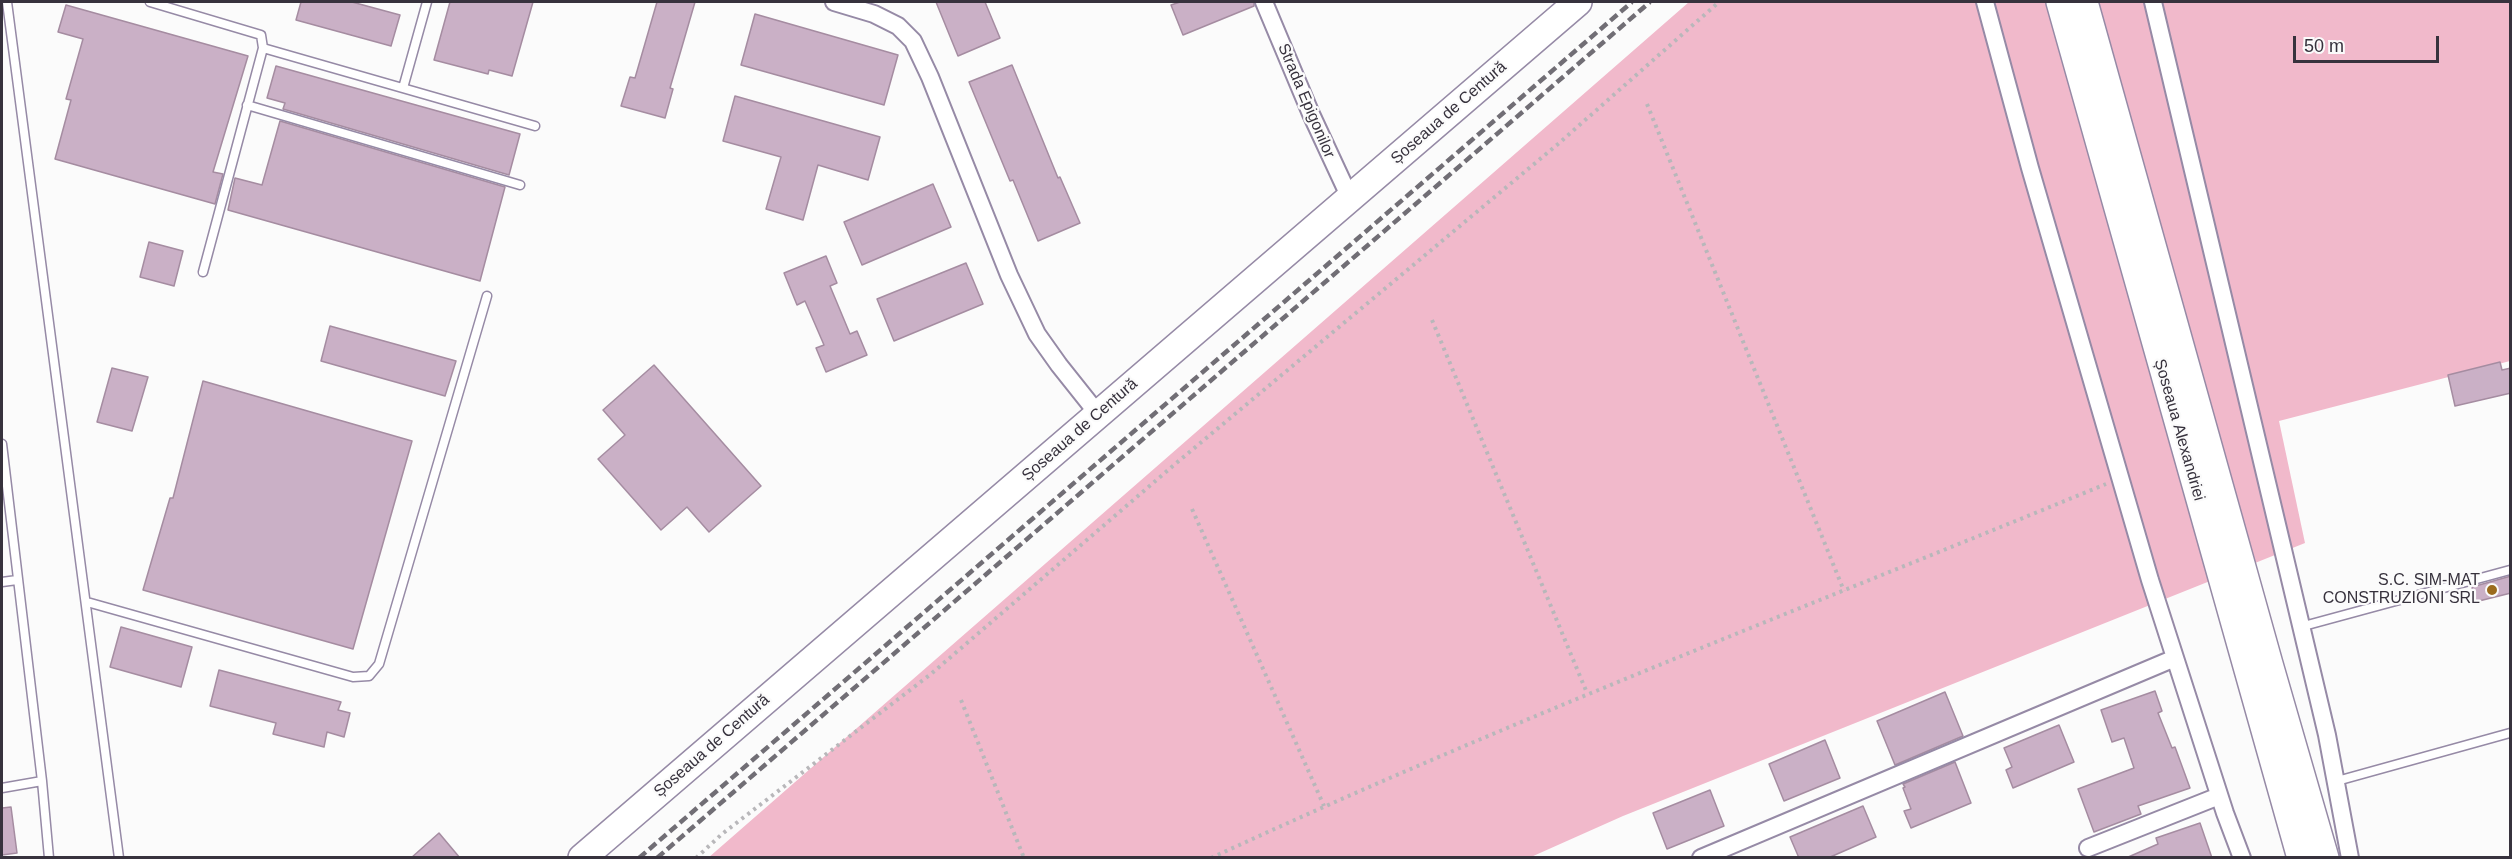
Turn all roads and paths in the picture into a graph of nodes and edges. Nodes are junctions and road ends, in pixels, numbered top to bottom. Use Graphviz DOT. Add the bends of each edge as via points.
graph roads {
  1 [pos="7,2"];
  2 [pos="150,2"];
  3 [pos="427,2"];
  4 [pos="834,2"];
  5 [pos="1264,2"];
  6 [pos="1578,2"];
  7 [pos="1719,2"];
  8 [pos="1985,2"];
  9 [pos="2060,2"];
  10 [pos="2084,2"];
  11 [pos="2153,2"];
  12 [pos="262,48"];
  13 [pos="403,88"];
  14 [pos="1647,104"];
  15 [pos="247,105"];
  16 [pos="535,126"];
  17 [pos="520,185"];
  18 [pos="1350,198"];
  19 [pos="203,272"];
  20 [pos="487,296"];
  21 [pos="1432,320"];
  22 [pos="1098,414"];
  23 [pos="2,444"];
  24 [pos="2121,478"];
  25 [pos="1192,508"];
  26 [pos="2511,570"];
  27 [pos="17,580"];
  28 [pos="2,582"];
  29 [pos="1845,591"];
  30 [pos="87,602"];
  31 [pos="2301,627"];
  32 [pos="2175,658"];
  33 [pos="1587,693"];
  34 [pos="961,700"];
  35 [pos="2511,733"];
  36 [pos="42,781"];
  37 [pos="2337,781"];
  38 [pos="2,788"];
  39 [pos="2219,796"];
  40 [pos="1324,806"];
  41 [pos="2088,848"];
  42 [pos="49,858"];
  43 [pos="119,858"];
  44 [pos="582,858"];
  45 [pos="696,858"];
  46 [pos="1024,858"];
  47 [pos="1211,858"];
  48 [pos="1701,858"];
  49 [pos="2242,858"];
  50 [pos="2301,858"];
  51 [pos="2325,858"];
  52 [pos="2350,858"];
  1 -- 30 [label="lane"];
  2 -- 12 [label="lane" via="261,35"];
  3 -- 13 [label="lane"];
  4 -- 22 [label="street" via="874,14 898,26 913,41 1032,324"];
  5 -- 18 [label="street, Strada Epigonilor"];
  6 -- 18 [label="main road, Șoseaua de Centură"];
  7 -- 45 [label="path" via="1558,144 931,674"];
  8 -- 24 [label="street"];
  9 -- 50 [label="main road, Șoseaua Alexandriei"];
  10 -- 51 [label="main road, Șoseaua Alexandriei"];
  11 -- 31 [label="street"];
  12 -- 13 [label="lane"];
  12 -- 15 [label="lane"];
  13 -- 16 [label="lane"];
  14 -- 29 [label="path"];
  15 -- 17 [label="lane"];
  15 -- 19 [label="lane"];
  18 -- 22 [label="main road, Șoseaua de Centură"];
  20 -- 30 [label="lane" via="379,664 369,676 352,677"];
  21 -- 33 [label="path"];
  22 -- 44 [label="main road, Șoseaua de Centură"];
  23 -- 27 [label="lane"];
  24 -- 29 [label="path"];
  24 -- 32 [label="street"];
  25 -- 40 [label="path"];
  26 -- 31 [label="lane"];
  27 -- 28 [label="lane"];
  27 -- 36 [label="lane"];
  29 -- 33 [label="path"];
  30 -- 43 [label="lane"];
  31 -- 37 [label="street"];
  32 -- 39 [label="street"];
  32 -- 48 [label="street"];
  33 -- 40 [label="path"];
  34 -- 46 [label="path"];
  35 -- 37 [label="lane"];
  36 -- 38 [label="lane"];
  36 -- 42 [label="lane"];
  37 -- 52 [label="street"];
  39 -- 41 [label="street"];
  39 -- 49 [label="street"];
  40 -- 47 [label="path"];
}
